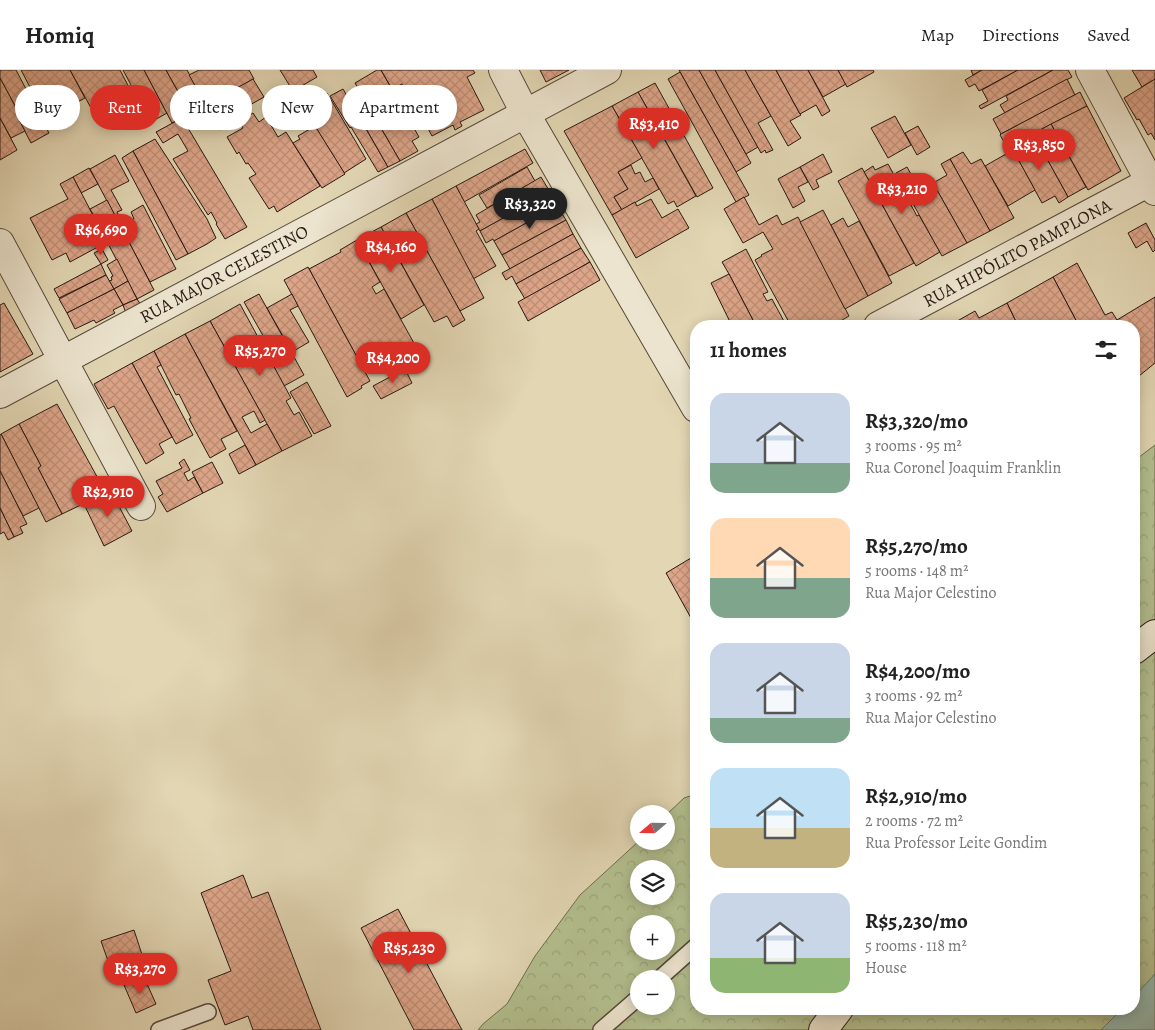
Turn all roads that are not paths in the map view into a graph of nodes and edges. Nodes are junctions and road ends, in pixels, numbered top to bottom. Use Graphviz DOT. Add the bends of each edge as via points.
graph roads {
  1 [pos="503,70"];
  2 [pos="607,70"];
  3 [pos="1090,70"];
  4 [pos="525,113"];
  5 [pos="1153,184"];
  6 [pos="0,243"];
  7 [pos="890,320"];
  8 [pos="62,360"];
  9 [pos="0,394"];
  10 [pos="690,398"];
  11 [pos="141,506"];
  12 [pos="1155,634"];
  13 [pos="1140,645"];
  14 [pos="690,952"];
  15 [pos="670,970"];
  16 [pos="630,1005"];
  17 [pos="208,1012"];
  18 [pos="834,1015"];
  19 [pos="159,1030"];
  20 [pos="601,1030"];
  21 [pos="823,1030"];
  1 -- 4 [label="street"];
  2 -- 4 [label="street, RUA MAJOR CELESTINO"];
  3 -- 5 [label="street"];
  4 -- 8 [label="street, RUA MAJOR CELESTINO"];
  4 -- 10 [label="street"];
  5 -- 7 [label="street, RUA HIPÓLITO PAMPLONA"];
  6 -- 8 [label="street"];
  8 -- 9 [label="street, RUA MAJOR CELESTINO"];
  8 -- 11 [label="street"];
  12 -- 13 [label="street"];
  14 -- 15 [label="lane"];
  16 -- 20 [label="lane"];
  17 -- 19 [label="lane"];
  18 -- 21 [label="street"];
}
